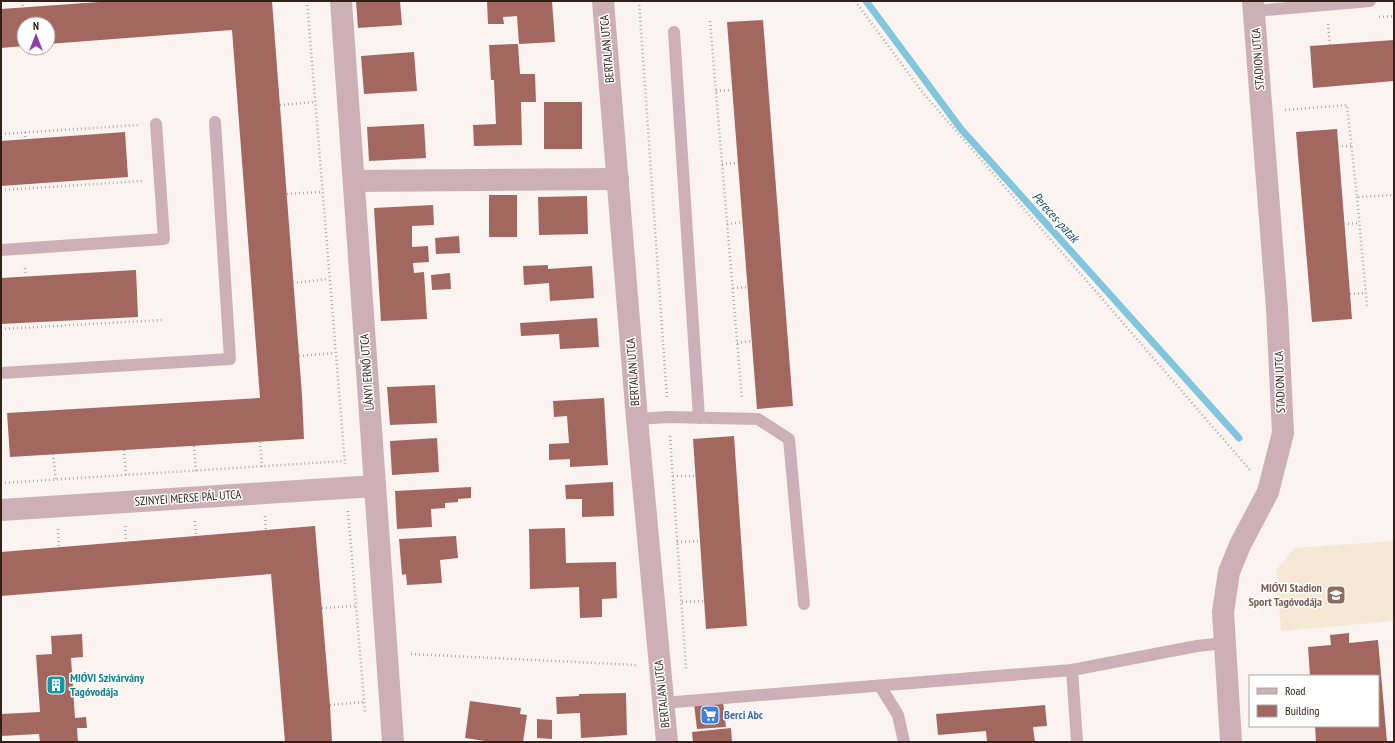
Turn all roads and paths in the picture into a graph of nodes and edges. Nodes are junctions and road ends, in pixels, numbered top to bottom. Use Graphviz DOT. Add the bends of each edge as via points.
graph roads {
  1 [pos="22,1"];
  2 [pos="307,1"];
  3 [pos="341,1"];
  4 [pos="603,1"];
  5 [pos="639,1"];
  6 [pos="855,1"];
  7 [pos="1370,1"];
  8 [pos="1254,6"];
  9 [pos="23,8"];
  10 [pos="710,21"];
  11 [pos="1328,22"];
  12 [pos="674,32"];
  13 [pos="1330,45"];
  14 [pos="732,90"];
  15 [pos="716,91"];
  16 [pos="315,102"];
  17 [pos="280,105"];
  18 [pos="1280,110"];
  19 [pos="215,122"];
  20 [pos="156,124"];
  21 [pos="25,132"];
  22 [pos="1,134"];
  23 [pos="25,139"];
  24 [pos="1338,146"];
  25 [pos="1351,146"];
  26 [pos="738,163"];
  27 [pos="722,164"];
  28 [pos="101,179"];
  29 [pos="618,179"];
  30 [pos="160,180"];
  31 [pos="354,181"];
  32 [pos="101,183"];
  33 [pos="1,190"];
  34 [pos="322,192"];
  35 [pos="287,194"];
  36 [pos="1394,195"];
  37 [pos="1357,197"];
  38 [pos="742,222"];
  39 [pos="1359,223"];
  40 [pos="727,224"];
  41 [pos="1344,224"];
  42 [pos="1,250"];
  43 [pos="25,268"];
  44 [pos="26,276"];
  45 [pos="329,279"];
  46 [pos="293,283"];
  47 [pos="748,287"];
  48 [pos="732,288"];
  49 [pos="1365,293"];
  50 [pos="1350,294"];
  51 [pos="1367,306"];
  52 [pos="84,320"];
  53 [pos="162,320"];
  54 [pos="84,325"];
  55 [pos="1,329"];
  56 [pos="752,341"];
  57 [pos="737,343"];
  58 [pos="336,353"];
  59 [pos="299,356"];
  60 [pos="1,373"];
  61 [pos="668,417"];
  62 [pos="699,418"];
  63 [pos="637,419"];
  64 [pos="743,419"];
  65 [pos="260,442"];
  66 [pos="194,446"];
  67 [pos="124,450"];
  68 [pos="53,454"];
  69 [pos="344,461"];
  70 [pos="262,467"];
  71 [pos="196,471"];
  72 [pos="126,476"];
  73 [pos="672,476"];
  74 [pos="696,476"];
  75 [pos="56,480"];
  76 [pos="1,483"];
  77 [pos="375,486"];
  78 [pos="347,487"];
  79 [pos="1268,492"];
  80 [pos="1,510"];
  81 [pos="125,522"];
  82 [pos="57,528"];
  83 [pos="700,541"];
  84 [pos="126,542"];
  85 [pos="677,542"];
  86 [pos="59,548"];
  87 [pos="704,601"];
  88 [pos="682,602"];
  89 [pos="804,604"];
  90 [pos="356,606"];
  91 [pos="322,608"];
  92 [pos="1225,643"];
  93 [pos="404,653"];
  94 [pos="659,666"];
  95 [pos="1072,670"];
  96 [pos="880,686"];
  97 [pos="688,701"];
  98 [pos="364,702"];
  99 [pos="663,703"];
  100 [pos="330,705"];
  101 [pos="365,715"];
  102 [pos="393,742"];
  103 [pos="667,742"];
  104 [pos="904,742"];
  105 [pos="1077,742"];
  106 [pos="1231,742"];
  1 -- 9 [label="path"];
  2 -- 16 [label="path"];
  3 -- 31 [label="street, LÁNYI ERNŐ UTCA"];
  4 -- 29 [label="street, BERTALAN UTCA"];
  5 -- 61 [label="path"];
  6 -- 79 [label="path" via="923,93"];
  7 -- 8 [label="lane, STADION UTCA"];
  8 -- 79 [label="street, STADION UTCA" via="1277,309 1283,433"];
  10 -- 15 [label="path"];
  11 -- 13 [label="path"];
  12 -- 62 [label="lane"];
  14 -- 15 [label="path"];
  15 -- 27 [label="path"];
  16 -- 17 [label="path"];
  16 -- 34 [label="path"];
  18 -- 25 [label="path" via="1347,104"];
  19 -- 60 [label="lane" via="230,359"];
  20 -- 21 [label="path"];
  20 -- 30 [label="lane"];
  21 -- 22 [label="path"];
  21 -- 23 [label="path"];
  24 -- 25 [label="path"];
  25 -- 37 [label="path"];
  26 -- 27 [label="path"];
  27 -- 40 [label="path"];
  28 -- 32 [label="path"];
  29 -- 31 [label="street"];
  29 -- 63 [label="street, BERTALAN UTCA"];
  30 -- 32 [label="path"];
  30 -- 42 [label="lane" via="164,239"];
  31 -- 77 [label="street, LÁNYI ERNŐ UTCA"];
  32 -- 33 [label="path"];
  34 -- 35 [label="path"];
  34 -- 45 [label="path"];
  36 -- 37 [label="path"];
  37 -- 39 [label="path"];
  38 -- 40 [label="path"];
  39 -- 41 [label="path"];
  39 -- 49 [label="path"];
  40 -- 48 [label="path"];
  43 -- 44 [label="path"];
  45 -- 46 [label="path"];
  45 -- 58 [label="path"];
  47 -- 48 [label="path"];
  48 -- 57 [label="path"];
  49 -- 50 [label="path"];
  49 -- 51 [label="path"];
  52 -- 54 [label="path"];
  53 -- 54 [label="path"];
  54 -- 55 [label="path"];
  56 -- 57 [label="path"];
  57 -- 64 [label="path"];
  58 -- 59 [label="path"];
  58 -- 69 [label="path"];
  61 -- 62 [label="lane"];
  61 -- 63 [label="lane"];
  61 -- 73 [label="path"];
  62 -- 64 [label="lane"];
  63 -- 94 [label="street, BERTALAN UTCA"];
  64 -- 89 [label="lane" via="758,419 790,439"];
  65 -- 70 [label="path"];
  66 -- 71 [label="path"];
  67 -- 72 [label="path"];
  68 -- 75 [label="path"];
  69 -- 70 [label="path"];
  69 -- 78 [label="path"];
  70 -- 71 [label="path"];
  71 -- 72 [label="path"];
  72 -- 75 [label="path"];
  73 -- 74 [label="path"];
  73 -- 85 [label="path"];
  75 -- 76 [label="path"];
  77 -- 78 [label="street, SZINYEI MERSE PÁL UTCA"];
  77 -- 102 [label="street, LÁNYI ERNŐ UTCA"];
  78 -- 80 [label="street, SZINYEI MERSE PÁL UTCA"];
  78 -- 90 [label="path"];
  79 -- 92 [label="street, STADION UTCA" via="1229,572 1223,612"];
  81 -- 84 [label="path"];
  82 -- 86 [label="path"];
  83 -- 85 [label="path"];
  85 -- 88 [label="path"];
  87 -- 88 [label="path"];
  88 -- 97 [label="path"];
  90 -- 91 [label="path"];
  90 -- 98 [label="path"];
  92 -- 95 [label="lane"];
  92 -- 106 [label="street, STADION UTCA"];
  93 -- 94 [label="path"];
  94 -- 99 [label="street, BERTALAN UTCA"];
  95 -- 96 [label="lane"];
  95 -- 105 [label="lane"];
  96 -- 97 [label="lane"];
  96 -- 104 [label="lane" via="898,715"];
  97 -- 99 [label="lane"];
  98 -- 100 [label="path"];
  98 -- 101 [label="path"];
  99 -- 103 [label="street, BERTALAN UTCA"];
}
